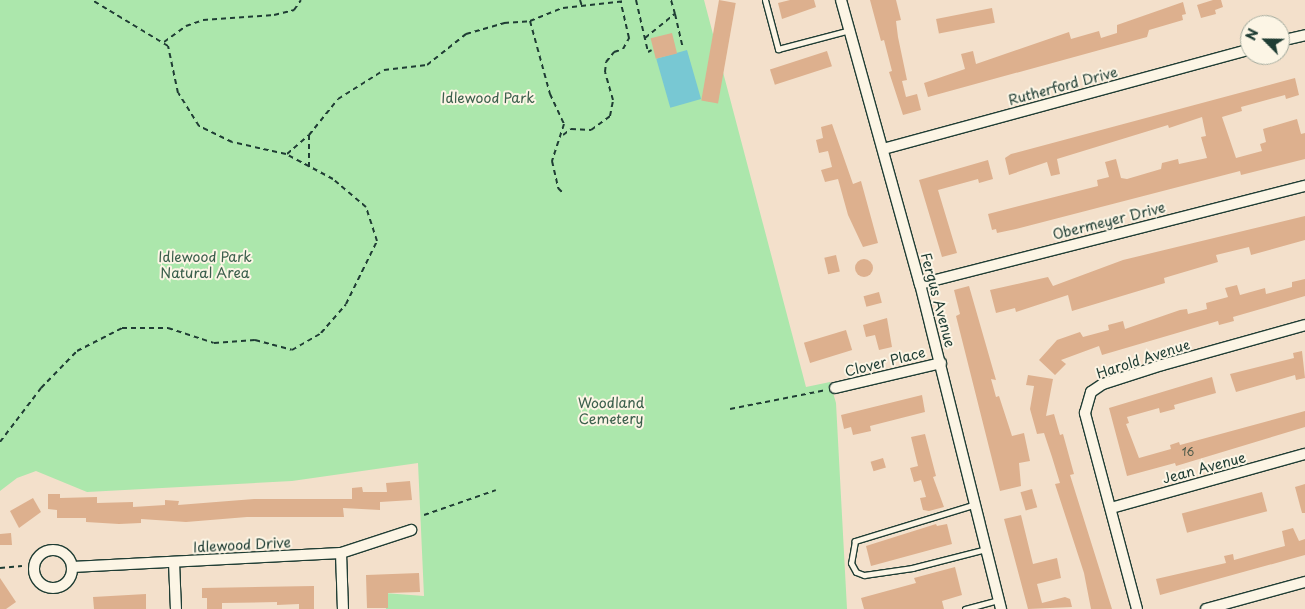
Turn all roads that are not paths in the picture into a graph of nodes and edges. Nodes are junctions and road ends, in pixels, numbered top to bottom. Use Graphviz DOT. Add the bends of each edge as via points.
graph roads {
  1 [pos="765,0"];
  2 [pos="841,0"];
  3 [pos="850,29"];
  4 [pos="1305,35"];
  5 [pos="1290,39"];
  6 [pos="1240,53"];
  7 [pos="883,149"];
  8 [pos="1305,186"];
  9 [pos="920,284"];
  10 [pos="1305,325"];
  11 [pos="940,362"];
  12 [pos="835,388"];
  13 [pos="1305,454"];
  14 [pos="976,504"];
  15 [pos="1111,508"];
  16 [pos="411,530"];
  17 [pos="986,549"];
  18 [pos="341,553"];
  19 [pos="174,562"];
  20 [pos="72,567"];
  21 [pos="1305,582"];
  22 [pos="1000,604"];
  23 [pos="176,609"];
  24 [pos="343,609"];
  25 [pos="965,609"];
  26 [pos="1137,609"];
  27 [pos="1206,609"];
  1 -- 3 [label="lane" via="778,49"];
  2 -- 3 [label="street, Fergus Avenue"];
  3 -- 7 [label="street, Fergus Avenue"];
  4 -- 5 [label="street"];
  6 -- 7 [label="street, Rutherford Drive"];
  7 -- 9 [label="street, Fergus Avenue"];
  8 -- 9 [label="street, Obermeyer Drive"];
  9 -- 11 [label="street, Fergus Avenue"];
  10 -- 15 [label="street, Harold Avenue" via="1162,365 1103,384 1091,392 1085,413"];
  11 -- 12 [label="street, Clover Place"];
  11 -- 14 [label="street, Fergus Avenue"];
  13 -- 15 [label="street, Jean Avenue"];
  14 -- 17 [label="street, Fergus Avenue"];
  14 -- 17 [label="lane" via="855,540 852,563 856,572 864,575 912,568"];
  15 -- 26 [label="street, Harold Avenue"];
  16 -- 18 [label="street, Idlewood Drive"];
  17 -- 22 [label="street, Fergus Avenue"];
  18 -- 19 [label="street, Idlewood Drive"];
  18 -- 24 [label="street"];
  19 -- 20 [label="street, Idlewood Drive"];
  19 -- 23 [label="street"];
  21 -- 27 [label="street"];
  22 -- 25 [label="lane"];
}
